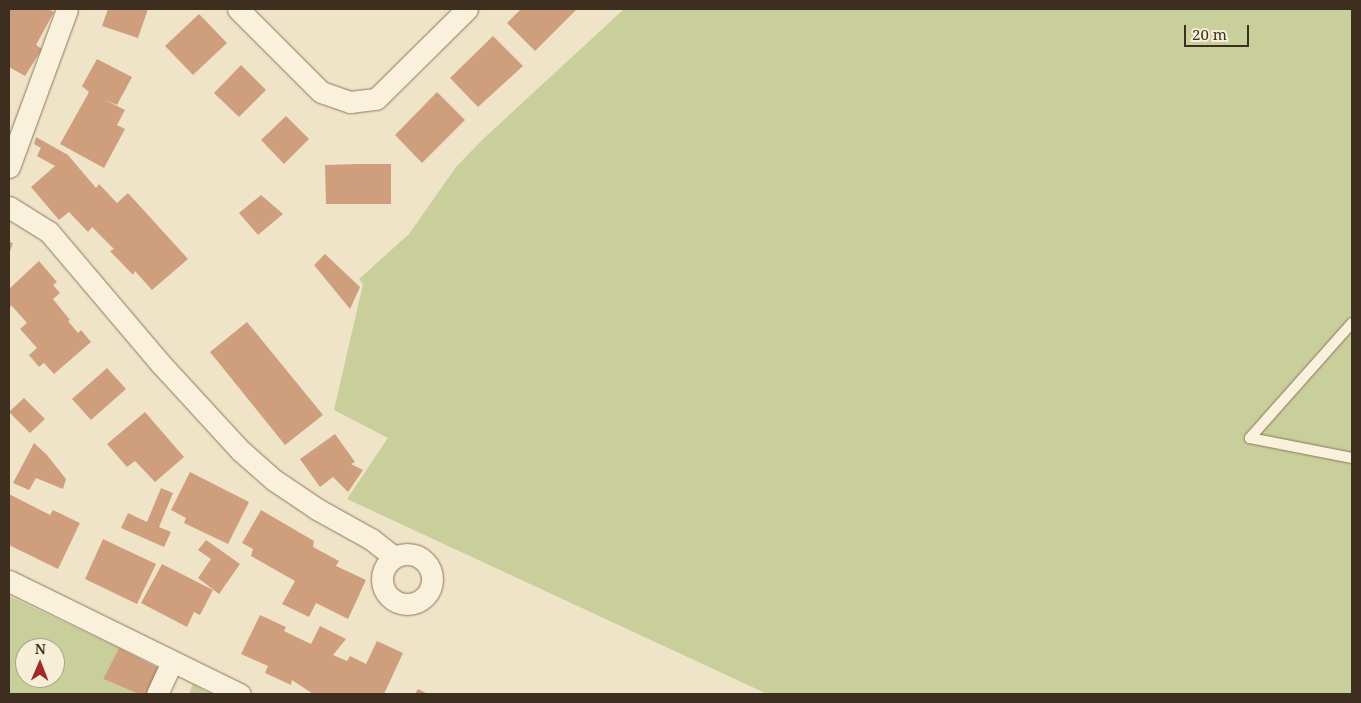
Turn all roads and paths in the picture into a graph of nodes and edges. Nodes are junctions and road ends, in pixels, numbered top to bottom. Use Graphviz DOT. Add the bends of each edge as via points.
graph roads {
  1 [pos="66,9"];
  2 [pos="238,9"];
  3 [pos="467,9"];
  4 [pos="9,167"];
  5 [pos="9,207"];
  6 [pos="1352,323"];
  7 [pos="1352,458"];
  8 [pos="394,557"];
  9 [pos="9,580"];
  10 [pos="172,662"];
  11 [pos="157,694"];
  12 [pos="240,694"];
  1 -- 4 [label="street"];
  2 -- 3 [label="street" via="321,92 350,102 376,99"];
  5 -- 8 [label="street" via="49,232 160,363 241,451 274,480 371,539"];
  6 -- 7 [label="lane" via="1250,438"];
  9 -- 10 [label="street"];
  10 -- 11 [label="street"];
  10 -- 12 [label="street"];
}
